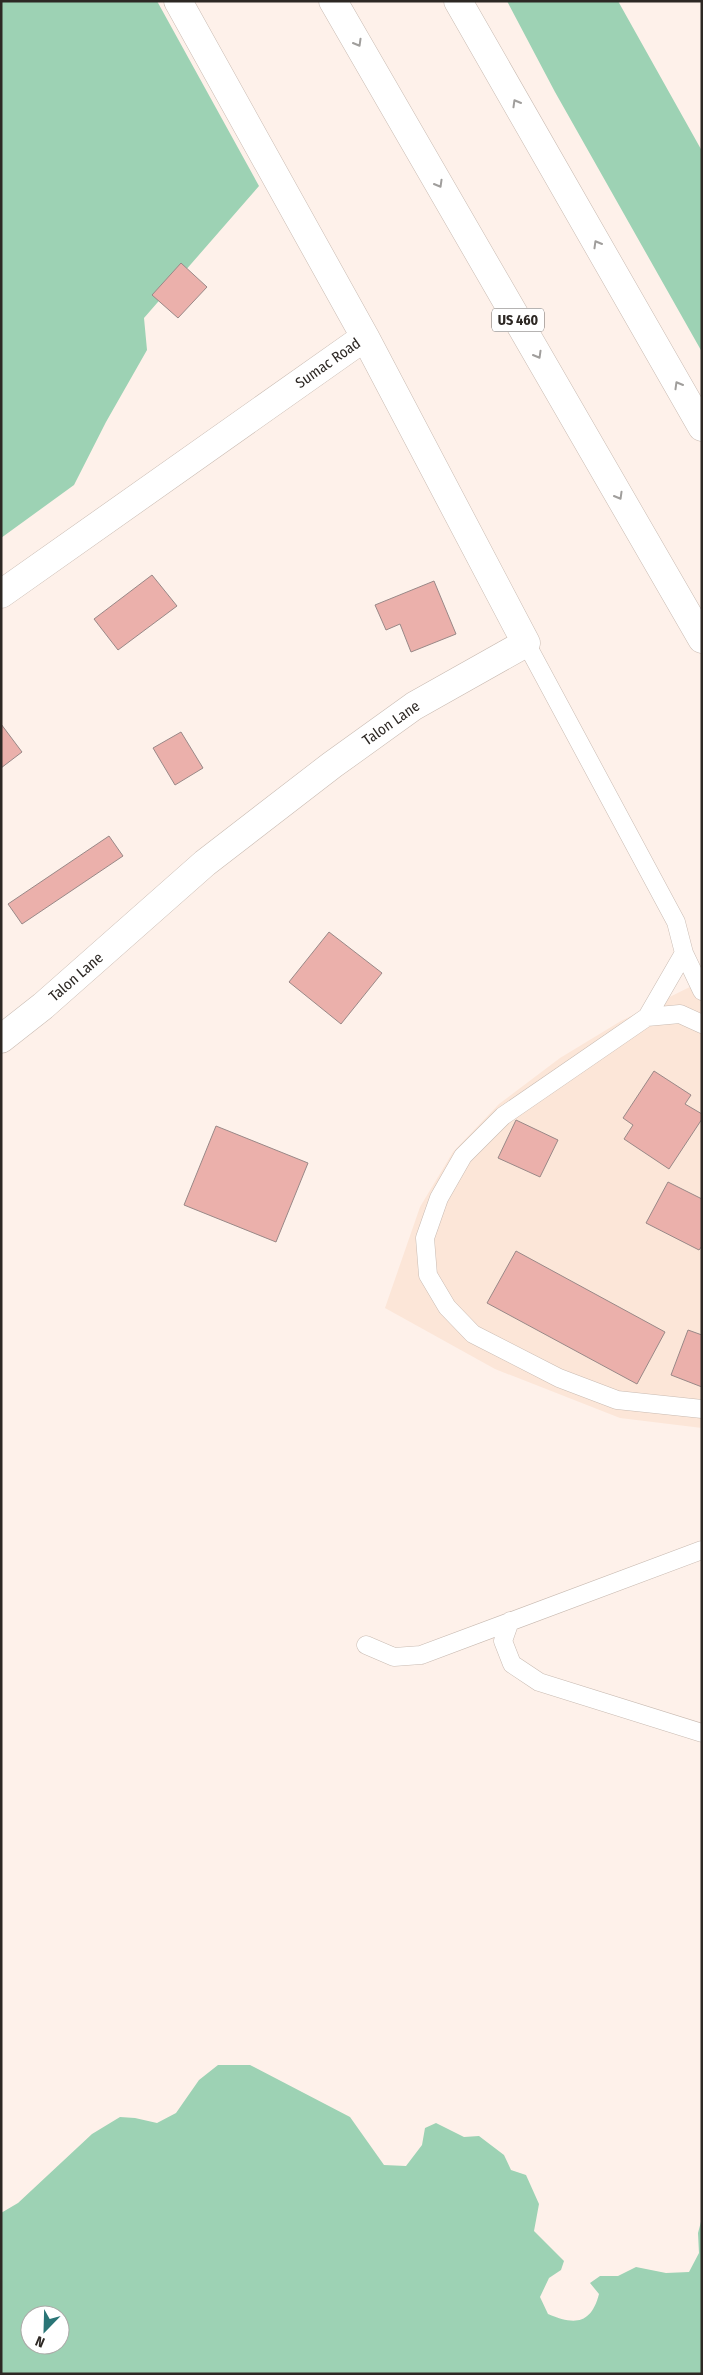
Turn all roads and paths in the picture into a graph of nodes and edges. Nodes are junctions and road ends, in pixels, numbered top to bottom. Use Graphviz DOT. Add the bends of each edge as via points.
graph roads {
  1 [pos="178,1"];
  2 [pos="333,1"];
  3 [pos="458,1"];
  4 [pos="365,337"];
  5 [pos="702,427"];
  6 [pos="1,594"];
  7 [pos="702,638"];
  8 [pos="526,643"];
  9 [pos="684,953"];
  10 [pos="702,991"];
  11 [pos="647,1017"];
  12 [pos="702,1024"];
  13 [pos="1,1039"];
  14 [pos="702,1409"];
  15 [pos="702,1550"];
  16 [pos="510,1621"];
  17 [pos="366,1645"];
  18 [pos="702,1733"];
  1 -- 4 [label="main road, Sumac Road"];
  2 -- 7 [label="main road, US 460, one-way"];
  5 -- 3 [label="main road, one-way"];
  4 -- 6 [label="main road, Sumac Road"];
  4 -- 8 [label="main road"];
  8 -- 9 [label="lane" via="676,922"];
  8 -- 13 [label="main road, Talon Lane" via="414,706 332,765 205,863"];
  9 -- 10 [label="lane"];
  9 -- 11 [label="lane"];
  11 -- 12 [label="lane" via="680,1014"];
  11 -- 14 [label="lane" via="503,1116 463,1156 439,1198 425,1238 428,1276 447,1307 472,1334 559,1378 617,1400"];
  15 -- 16 [label="lane"];
  16 -- 17 [label="lane" via="420,1655 394,1657"];
  16 -- 18 [label="lane" via="503,1641 512,1664 539,1682"];
}
